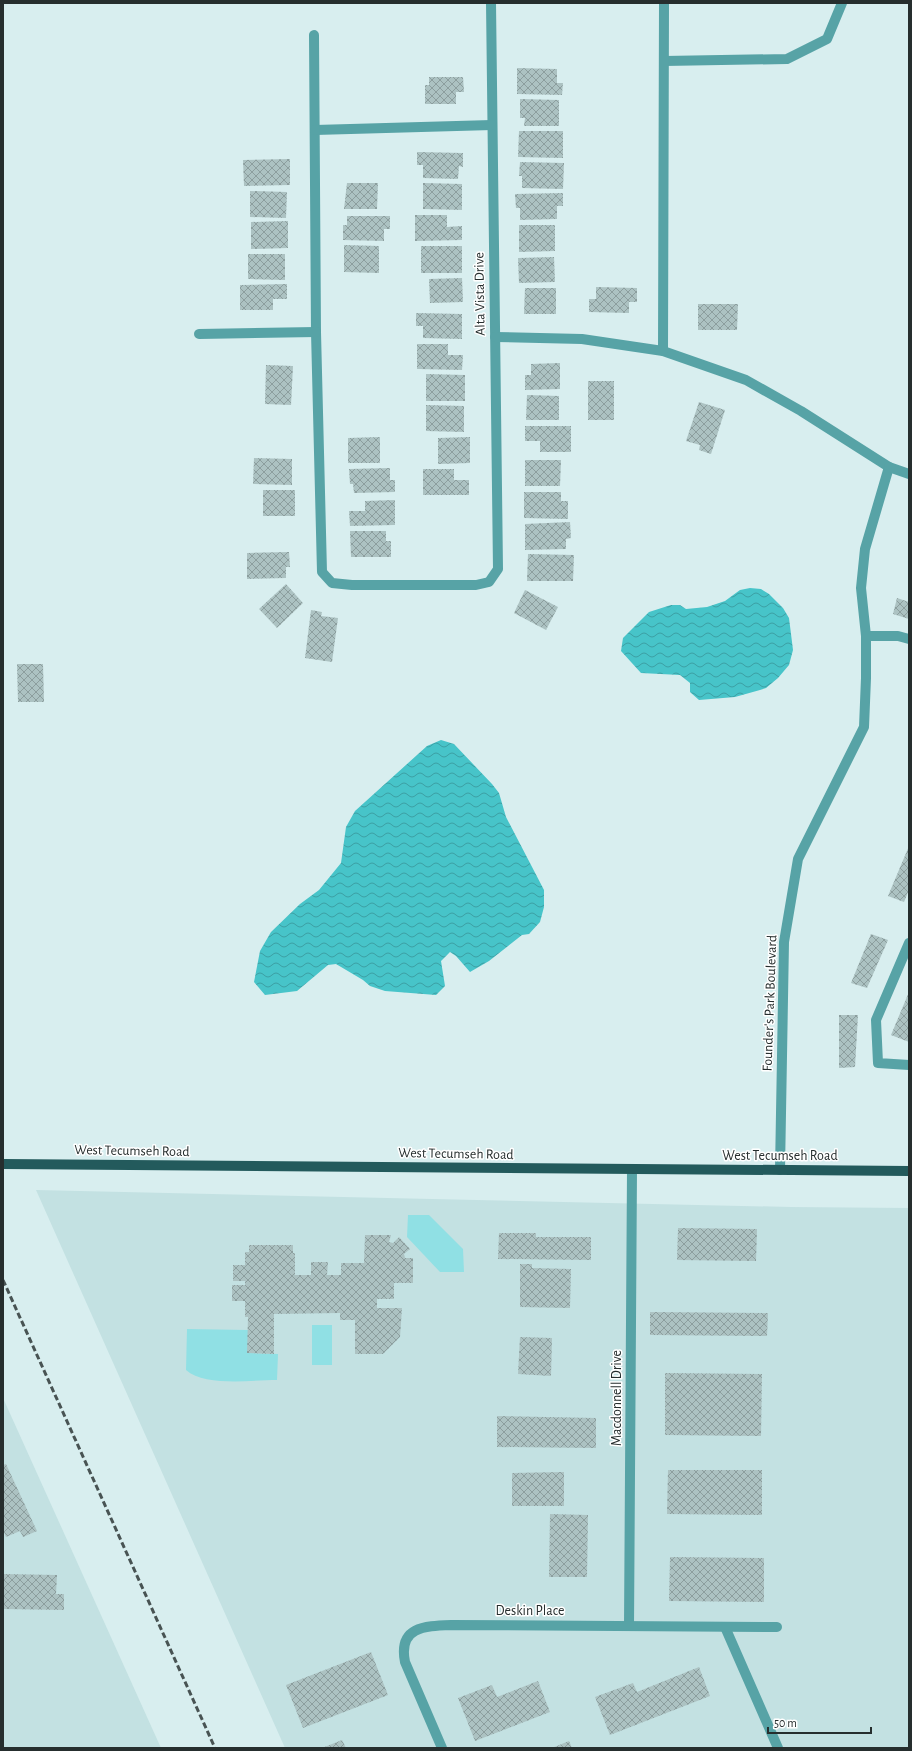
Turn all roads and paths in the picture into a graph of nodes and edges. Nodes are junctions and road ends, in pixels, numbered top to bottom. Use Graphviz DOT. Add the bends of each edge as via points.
graph roads {
  1 [pos="491,3"];
  2 [pos="664,3"];
  3 [pos="842,3"];
  4 [pos="314,35"];
  5 [pos="664,61"];
  6 [pos="492,125"];
  7 [pos="315,130"];
  8 [pos="316,332"];
  9 [pos="199,334"];
  10 [pos="495,337"];
  11 [pos="663,351"];
  12 [pos="889,468"];
  13 [pos="909,474"];
  14 [pos="866,636"];
  15 [pos="909,639"];
  16 [pos="909,943"];
  17 [pos="909,1064"];
  18 [pos="3,1164"];
  19 [pos="632,1170"];
  20 [pos="780,1170"];
  21 [pos="909,1171"];
  22 [pos="629,1626"];
  23 [pos="725,1627"];
  24 [pos="777,1627"];
  25 [pos="442,1748"];
  26 [pos="778,1748"];
  1 -- 6 [label="street, Alta Vista Drive"];
  2 -- 5 [label="street"];
  3 -- 5 [label="street" via="826,39 787,59"];
  4 -- 7 [label="street"];
  5 -- 11 [label="street"];
  6 -- 7 [label="street"];
  6 -- 10 [label="street, Alta Vista Drive"];
  7 -- 8 [label="street"];
  8 -- 9 [label="street"];
  8 -- 10 [label="street, Alta Vista Drive" via="322,572 332,583 352,585 476,585 489,582 498,569"];
  10 -- 11 [label="street" via="582,339"];
  11 -- 12 [label="street" via="746,380 801,411"];
  12 -- 13 [label="street"];
  12 -- 14 [label="street, Founder's Park Boulevard" via="865,549 861,588"];
  14 -- 15 [label="street" via="898,636"];
  14 -- 20 [label="street, Founder's Park Boulevard" via="864,727 798,859 784,942"];
  16 -- 17 [label="street" via="876,1020 878,1063"];
  18 -- 19 [label="main road, West Tecumseh Road"];
  19 -- 20 [label="main road, West Tecumseh Road"];
  19 -- 22 [label="street, Macdonnell Drive"];
  20 -- 21 [label="main road, West Tecumseh Road"];
  22 -- 23 [label="street, Deskin Place"];
  22 -- 25 [label="street, Deskin Place" via="450,1625 415,1630 403,1648 405,1662"];
  23 -- 24 [label="street, Deskin Place"];
  23 -- 26 [label="street"];
}
